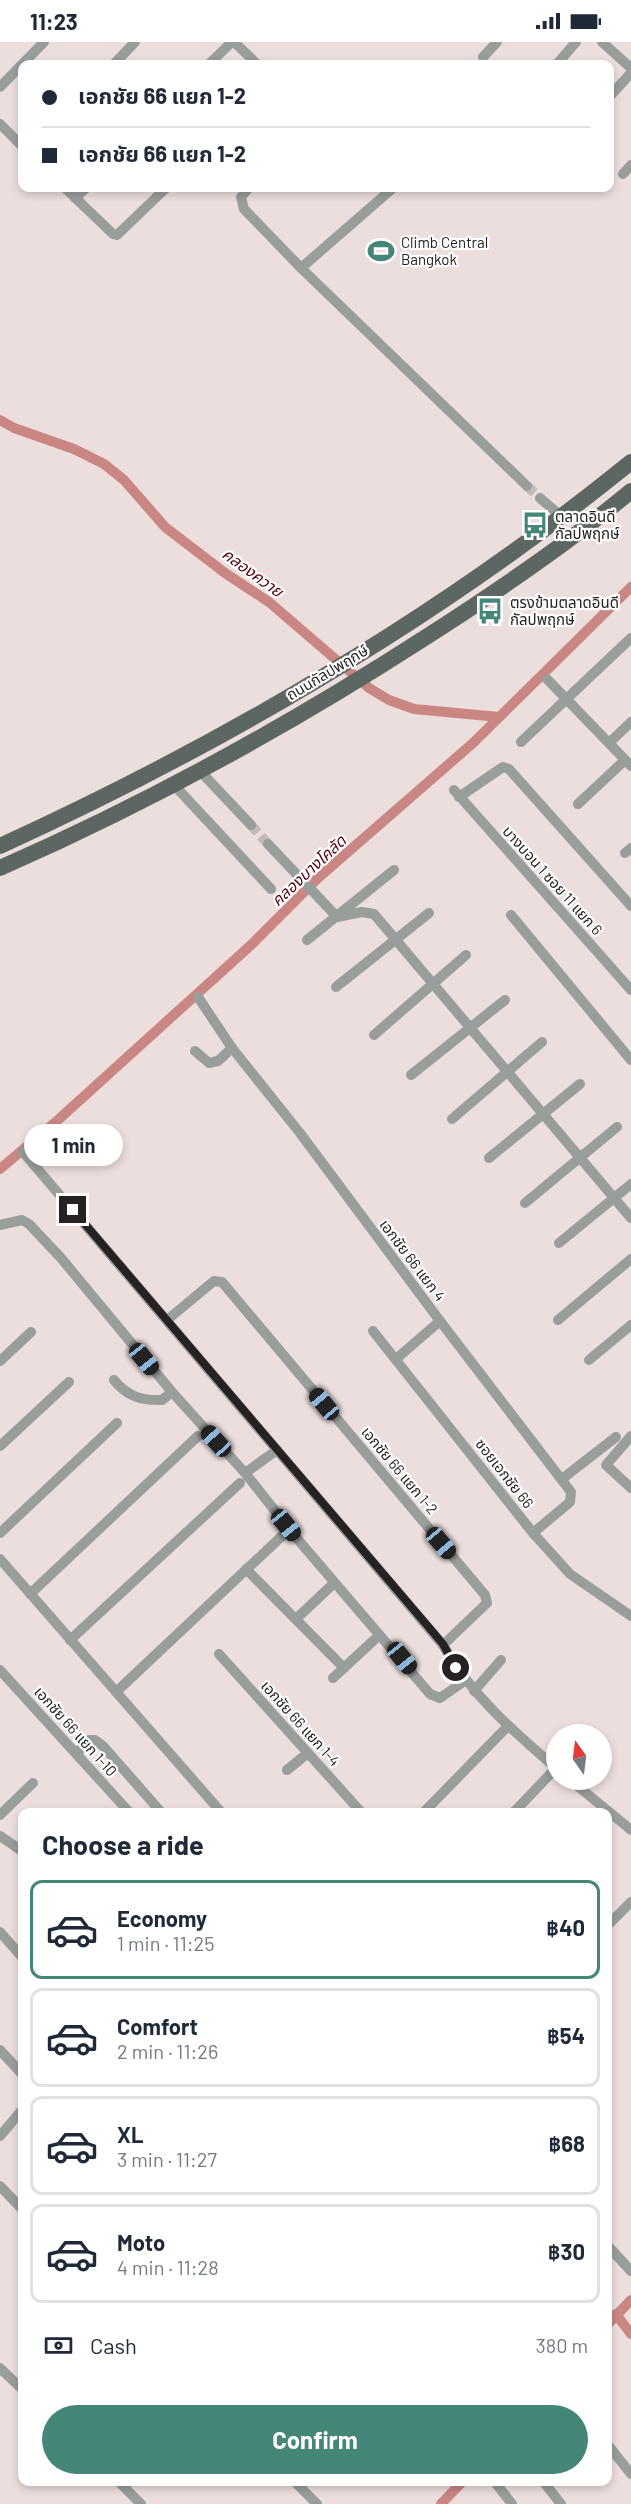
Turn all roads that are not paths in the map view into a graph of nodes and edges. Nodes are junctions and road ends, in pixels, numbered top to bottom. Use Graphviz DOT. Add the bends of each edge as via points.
graph roads {
  1 [pos="44,42"];
  2 [pos="135,42"];
  3 [pos="233,42"];
  4 [pos="497,42"];
  5 [pos="576,42"];
  6 [pos="602,42"];
  7 [pos="483,57"];
  8 [pos="26,60"];
  9 [pos="118,60"];
  10 [pos="213,60"];
  11 [pos="253,60"];
  12 [pos="560,60"];
  13 [pos="631,68"];
  14 [pos="18,69"];
  15 [pos="631,73"];
  16 [pos="0,87"];
  17 [pos="614,92"];
  18 [pos="1,127"];
  19 [pos="18,142"];
  20 [pos="69,192"];
  21 [pos="82,192"];
  22 [pos="162,192"];
  23 [pos="245,192"];
  24 [pos="388,192"];
  25 [pos="75,198"];
  26 [pos="301,268"];
  27 [pos="631,462"];
  28 [pos="527,486"];
  29 [pos="631,491"];
  30 [pos="540,498"];
  31 [pos="561,516"];
  32 [pos="631,638"];
  33 [pos="547,679"];
  34 [pos="567,700"];
  35 [pos="631,722"];
  36 [pos="521,742"];
  37 [pos="610,742"];
  38 [pos="628,763"];
  39 [pos="200,771"];
  40 [pos="174,785"];
  41 [pos="578,804"];
  42 [pos="251,825"];
  43 [pos="268,843"];
  44 [pos="0,846"];
  45 [pos="0,868"];
  46 [pos="394,870"];
  47 [pos="272,889"];
  48 [pos="631,906"];
  49 [pos="429,913"];
  50 [pos="511,915"];
  51 [pos="337,917"];
  52 [pos="307,940"];
  53 [pos="396,940"];
  54 [pos="466,956"];
  55 [pos="432,983"];
  56 [pos="336,987"];
  57 [pos="631,990"];
  58 [pos="198,996"];
  59 [pos="505,1000"];
  60 [pos="471,1029"];
  61 [pos="374,1035"];
  62 [pos="542,1042"];
  63 [pos="232,1048"];
  64 [pos="195,1051"];
  65 [pos="631,1060"];
  66 [pos="507,1072"];
  67 [pos="411,1075"];
  68 [pos="580,1084"];
  69 [pos="543,1114"];
  70 [pos="452,1119"];
  71 [pos="617,1127"];
  72 [pos="23,1152"];
  73 [pos="489,1158"];
  74 [pos="580,1158"];
  75 [pos="631,1184"];
  76 [pos="614,1198"];
  77 [pos="525,1203"];
  78 [pos="631,1218"];
  79 [pos="0,1225"];
  80 [pos="559,1243"];
  81 [pos="631,1259"];
  82 [pos="167,1320"];
  83 [pos="558,1320"];
  84 [pos="440,1321"];
  85 [pos="631,1325"];
  86 [pos="373,1331"];
  87 [pos="32,1332"];
  88 [pos="396,1359"];
  89 [pos="589,1360"];
  90 [pos="0,1361"];
  91 [pos="114,1380"];
  92 [pos="69,1382"];
  93 [pos="172,1392"];
  94 [pos="117,1423"];
  95 [pos="198,1436"];
  96 [pos="631,1436"];
  97 [pos="616,1437"];
  98 [pos="0,1446"];
  99 [pos="277,1450"];
  100 [pos="243,1478"];
  101 [pos="562,1479"];
  102 [pos="631,1488"];
  103 [pos="0,1533"];
  104 [pos="533,1533"];
  105 [pos="282,1536"];
  106 [pos="0,1559"];
  107 [pos="246,1569"];
  108 [pos="332,1585"];
  109 [pos="30,1594"];
  110 [pos="631,1616"];
  111 [pos="296,1619"];
  112 [pos="70,1640"];
  113 [pos="374,1640"];
  114 [pos="443,1644"];
  115 [pos="219,1654"];
  116 [pos="501,1660"];
  117 [pos="344,1668"];
  118 [pos="0,1670"];
  119 [pos="333,1678"];
  120 [pos="466,1680"];
  121 [pos="474,1691"];
  122 [pos="116,1692"];
  123 [pos="507,1727"];
  124 [pos="77,1753"];
  125 [pos="308,1753"];
  126 [pos="546,1760"];
  127 [pos="287,1770"];
  128 [pos="546,1778"];
  129 [pos="33,1783"];
  130 [pos="582,1790"];
  131 [pos="125,1808"];
  132 [pos="157,1808"];
  133 [pos="218,1808"];
  134 [pos="357,1808"];
  135 [pos="428,1808"];
  136 [pos="518,1808"];
  137 [pos="604,1808"];
  138 [pos="612,1814"];
  139 [pos="0,1815"];
  140 [pos="631,1830"];
  141 [pos="0,1836"];
  142 [pos="18,1848"];
  143 [pos="631,1902"];
  144 [pos="612,1921"];
  145 [pos="0,1932"];
  146 [pos="18,1952"];
  147 [pos="0,2050"];
  148 [pos="18,2070"];
  149 [pos="18,2115"];
  150 [pos="0,2136"];
  151 [pos="0,2186"];
  152 [pos="18,2205"];
  153 [pos="612,2250"];
  154 [pos="631,2271"];
  155 [pos="0,2368"];
  156 [pos="18,2385"];
  157 [pos="612,2450"];
  158 [pos="631,2474"];
  159 [pos="123,2486"];
  160 [pos="299,2486"];
  161 [pos="498,2486"];
  162 [pos="547,2486"];
  163 [pos="141,2504"];
  164 [pos="317,2504"];
  165 [pos="512,2504"];
  166 [pos="561,2504"];
  1 -- 8 [label="street"];
  2 -- 9 [label="street"];
  3 -- 10 [label="street"];
  3 -- 11 [label="street"];
  4 -- 7 [label="street"];
  5 -- 12 [label="street"];
  6 -- 13 [label="street"];
  14 -- 16 [label="street"];
  15 -- 17 [label="street"];
  18 -- 19 [label="street"];
  20 -- 25 [label="street"];
  21 -- 25 [label="street"];
  22 -- 25 [label="street" via="117,235"];
  23 -- 26 [label="street" via="243,207"];
  24 -- 26 [label="street"];
  26 -- 28 [label="street"];
  27 -- 31 [label="main road, ถนนกัลปพฤกษ์"];
  29 -- 39 [label="main road, ถนนกัลปพฤกษ์" via="520,574 354,683"];
  30 -- 31 [label="street"];
  31 -- 44 [label="main road, ถนนกัลปพฤกษ์" via="443,600 337,667 201,746"];
  32 -- 34 [label="street"];
  33 -- 34 [label="street"];
  34 -- 36 [label="street"];
  34 -- 37 [label="street"];
  35 -- 37 [label="street"];
  37 -- 38 [label="street"];
  38 -- 41 [label="street"];
  39 -- 40 [label="main road, ถนนกัลปพฤกษ์"];
  39 -- 42 [label="street"];
  40 -- 45 [label="main road, ถนนกัลปพฤกษ์"];
  40 -- 47 [label="street"];
  43 -- 51 [label="street"];
  46 -- 51 [label="street"];
  48 -- 57 [label="street, บางบอน 1 ซอย 11 แยก 6" via="509,769 503,767 457,793"];
  49 -- 53 [label="street"];
  50 -- 65 [label="street"];
  51 -- 52 [label="street"];
  51 -- 53 [label="street" via="374,914"];
  53 -- 55 [label="street"];
  53 -- 56 [label="street"];
  54 -- 55 [label="street"];
  55 -- 60 [label="street"];
  55 -- 61 [label="street"];
  58 -- 63 [label="street, เอกชัย 66 แยก 4"];
  59 -- 60 [label="street"];
  60 -- 66 [label="street"];
  60 -- 67 [label="street"];
  62 -- 66 [label="street"];
  63 -- 64 [label="street" via="219,1061 209,1063"];
  63 -- 84 [label="street, เอกชัย 66 แยก 4" via="300,1132"];
  66 -- 69 [label="street"];
  66 -- 70 [label="street"];
  68 -- 69 [label="street"];
  69 -- 73 [label="street"];
  69 -- 74 [label="street"];
  71 -- 74 [label="street"];
  72 -- 82 [label="street"];
  74 -- 76 [label="street"];
  74 -- 77 [label="street"];
  75 -- 76 [label="street"];
  76 -- 78 [label="street"];
  76 -- 80 [label="street"];
  79 -- 93 [label="street" via="22,1220 28,1224"];
  81 -- 83 [label="street"];
  82 -- 99 [label="street"];
  82 -- 114 [label="street, เอกชัย 66 แยก 1-2" via="214,1281 222,1282 485,1595 487,1604"];
  84 -- 88 [label="street"];
  84 -- 101 [label="street, เอกชัย 66 แยก 4"];
  85 -- 89 [label="street"];
  86 -- 88 [label="street, ซอยเอกชัย 66"];
  87 -- 90 [label="street"];
  88 -- 104 [label="street, ซอยเอกชัย 66"];
  91 -- 93 [label="street" via="125,1393 136,1397 162,1400"];
  92 -- 98 [label="street"];
  93 -- 100 [label="street"];
  94 -- 103 [label="street"];
  95 -- 109 [label="street"];
  96 -- 102 [label="street" via="606,1465"];
  97 -- 101 [label="street"];
  99 -- 100 [label="street"];
  99 -- 114 [label="street"];
  100 -- 112 [label="street"];
  100 -- 120 [label="street" via="430,1694 440,1698"];
  101 -- 104 [label="street, เอกชัย 66 แยก 4" via="572,1492 570,1502"];
  104 -- 110 [label="street, ซอยเอกชัย 66" via="570,1574"];
  105 -- 107 [label="street"];
  106 -- 109 [label="street"];
  107 -- 111 [label="street"];
  107 -- 122 [label="street"];
  108 -- 111 [label="street"];
  109 -- 112 [label="street"];
  111 -- 117 [label="street"];
  112 -- 122 [label="street"];
  113 -- 117 [label="street"];
  114 -- 120 [label="street"];
  115 -- 125 [label="street, เอกชัย 66 แยก 1-4"];
  116 -- 121 [label="street"];
  117 -- 119 [label="street"];
  118 -- 124 [label="street, เอกชัย 66 แยก 1-10"];
  120 -- 121 [label="street"];
  121 -- 123 [label="street"];
  122 -- 133 [label="street"];
  123 -- 126 [label="street"];
  123 -- 135 [label="street"];
  124 -- 131 [label="street, เอกชัย 66 แยก 1-10"];
  124 -- 132 [label="street" via="89,1740 95,1740"];
  125 -- 127 [label="street"];
  125 -- 134 [label="street, เอกชัย 66 แยก 1-4"];
  128 -- 136 [label="street"];
  129 -- 139 [label="street"];
  130 -- 137 [label="street"];
  138 -- 140 [label="street"];
  141 -- 142 [label="street"];
  143 -- 144 [label="street"];
  145 -- 146 [label="street"];
  147 -- 148 [label="street"];
  149 -- 150 [label="street"];
  151 -- 152 [label="street"];
  153 -- 154 [label="street"];
  155 -- 156 [label="street"];
  157 -- 158 [label="street"];
  159 -- 163 [label="street"];
  160 -- 164 [label="street"];
  161 -- 165 [label="street"];
  162 -- 166 [label="street"];
}
